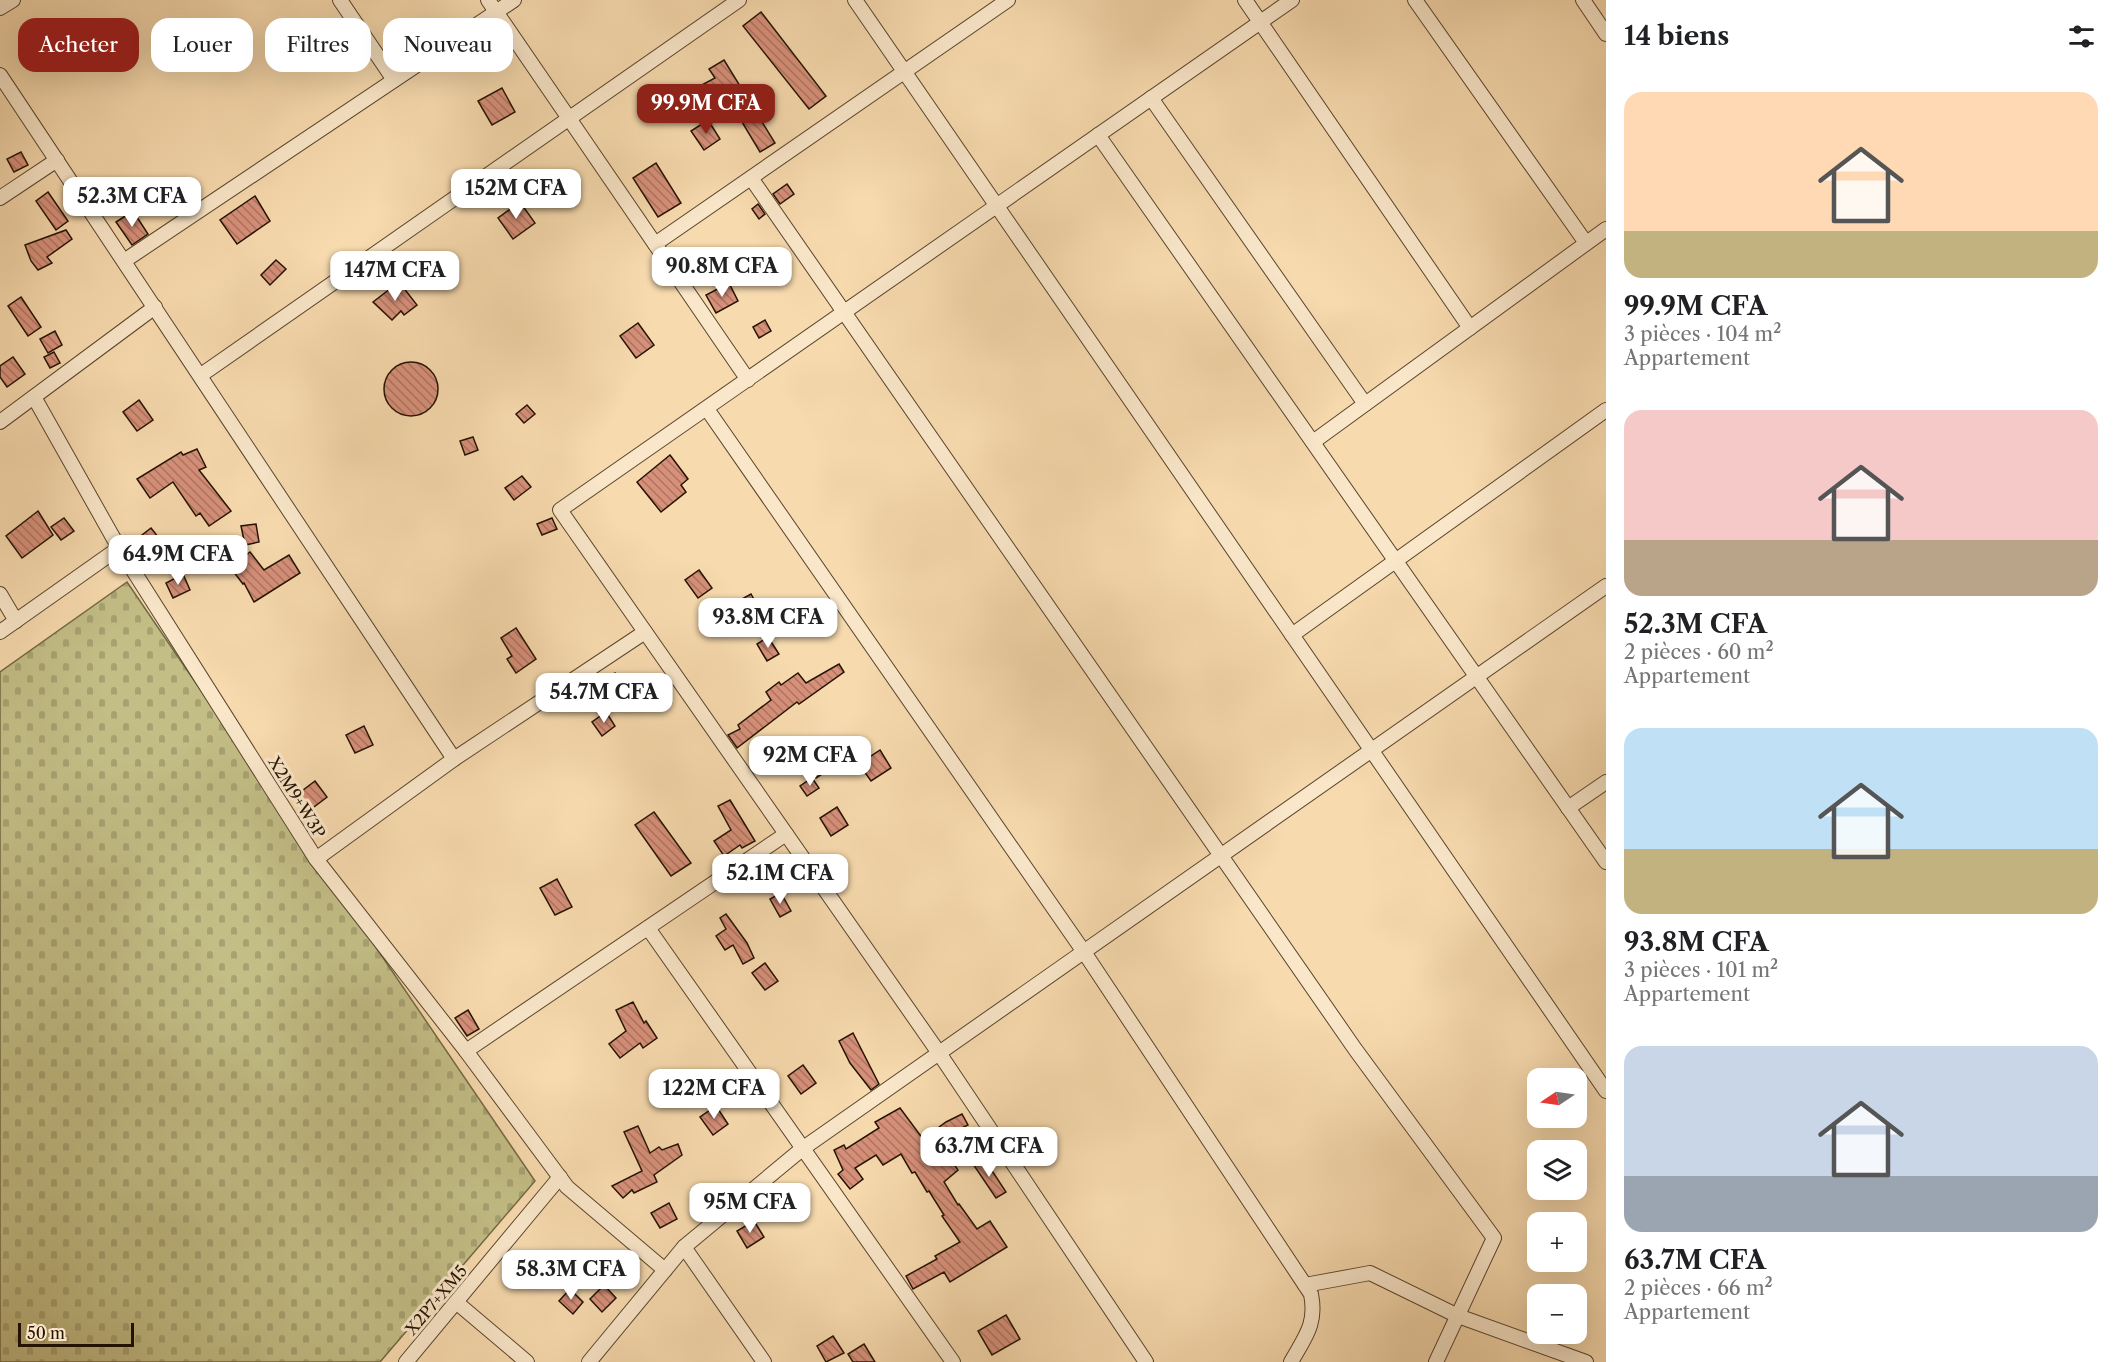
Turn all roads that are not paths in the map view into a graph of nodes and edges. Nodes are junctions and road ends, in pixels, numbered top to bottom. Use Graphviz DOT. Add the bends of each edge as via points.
graph roads {
  1 [pos="13,0"];
  2 [pos="340,0"];
  3 [pos="514,0"];
  4 [pos="739,0"];
  5 [pos="855,0"];
  6 [pos="1008,0"];
  7 [pos="1245,0"];
  8 [pos="1292,0"];
  9 [pos="1415,0"];
  10 [pos="1582,0"];
  11 [pos="492,6"];
  12 [pos="0,8"];
  13 [pos="1260,22"];
  14 [pos="1606,34"];
  15 [pos="905,72"];
  16 [pos="0,75"];
  17 [pos="394,80"];
  18 [pos="1151,98"];
  19 [pos="569,118"];
  20 [pos="1098,135"];
  21 [pos="57,160"];
  22 [pos="751,178"];
  23 [pos="0,198"];
  24 [pos="997,206"];
  25 [pos="1606,229"];
  26 [pos="1586,243"];
  27 [pos="655,244"];
  28 [pos="124,261"];
  29 [pos="155,307"];
  30 [pos="843,313"];
  31 [pos="1470,328"];
  32 [pos="201,375"];
  33 [pos="748,380"];
  34 [pos="34,397"];
  35 [pos="1365,404"];
  36 [pos="707,409"];
  37 [pos="1606,410"];
  38 [pos="0,422"];
  39 [pos="1313,442"];
  40 [pos="119,548"];
  41 [pos="1395,560"];
  42 [pos="1606,586"];
  43 [pos="0,594"];
  44 [pos="16,621"];
  45 [pos="0,632"];
  46 [pos="645,632"];
  47 [pos="1292,635"];
  48 [pos="1476,677"];
  49 [pos="1372,750"];
  50 [pos="454,759"];
  51 [pos="1606,782"];
  52 [pos="1568,808"];
  53 [pos="786,834"];
  54 [pos="1221,856"];
  55 [pos="316,859"];
  56 [pos="1606,862"];
  57 [pos="648,928"];
  58 [pos="1084,951"];
  59 [pos="466,1051"];
  60 [pos="939,1053"];
  61 [pos="1606,1091"];
  62 [pos="802,1149"];
  63 [pos="560,1177"];
  64 [pos="684,1247"];
  65 [pos="665,1270"];
  66 [pos="1305,1285"];
  67 [pos="456,1302"];
  68 [pos="1458,1316"];
  69 [pos="762,1360"];
  70 [pos="406,1362"];
  71 [pos="527,1362"];
  72 [pos="589,1362"];
  73 [pos="953,1362"];
  74 [pos="1146,1362"];
  75 [pos="1291,1362"];
  76 [pos="1436,1362"];
  77 [pos="1586,1362"];
  1 -- 12 [label="street"];
  2 -- 17 [label="street"];
  3 -- 11 [label="street"];
  4 -- 19 [label="street"];
  5 -- 15 [label="street"];
  6 -- 15 [label="street"];
  7 -- 13 [label="street"];
  8 -- 13 [label="street"];
  9 -- 26 [label="street"];
  10 -- 14 [label="street"];
  11 -- 17 [label="street"];
  11 -- 19 [label="street"];
  13 -- 18 [label="street"];
  13 -- 31 [label="street"];
  15 -- 22 [label="street"];
  15 -- 24 [label="street"];
  16 -- 21 [label="street"];
  17 -- 28 [label="street"];
  18 -- 20 [label="street"];
  18 -- 35 [label="street"];
  19 -- 27 [label="street"];
  19 -- 32 [label="street"];
  20 -- 24 [label="street"];
  20 -- 39 [label="street"];
  21 -- 23 [label="street"];
  21 -- 28 [label="street"];
  22 -- 27 [label="street"];
  22 -- 30 [label="street"];
  24 -- 30 [label="street"];
  24 -- 47 [label="street"];
  25 -- 26 [label="street"];
  26 -- 31 [label="street"];
  27 -- 33 [label="street"];
  28 -- 29 [label="street"];
  29 -- 32 [label="street"];
  29 -- 34 [label="street"];
  30 -- 33 [label="street"];
  30 -- 54 [label="street"];
  31 -- 35 [label="street"];
  32 -- 50 [label="street"];
  33 -- 36 [label="street"];
  34 -- 38 [label="street"];
  34 -- 40 [label="street, X2M9+W3P"];
  35 -- 39 [label="street"];
  36 -- 46 [label="street" via="560,510"];
  36 -- 58 [label="street"];
  37 -- 41 [label="street"];
  39 -- 41 [label="street"];
  40 -- 44 [label="street"];
  40 -- 55 [label="street, X2M9+W3P"];
  41 -- 47 [label="street"];
  41 -- 48 [label="street"];
  42 -- 48 [label="street"];
  43 -- 44 [label="street"];
  44 -- 45 [label="street"];
  46 -- 50 [label="street"];
  46 -- 53 [label="street"];
  47 -- 49 [label="street"];
  48 -- 49 [label="street"];
  48 -- 52 [label="street"];
  49 -- 54 [label="street"];
  49 -- 61 [label="street"];
  50 -- 55 [label="street"];
  51 -- 52 [label="street"];
  52 -- 56 [label="street"];
  53 -- 57 [label="street"];
  53 -- 60 [label="street"];
  54 -- 58 [label="street"];
  54 -- 68 [label="street" via="1355,1050 1494,1238"];
  55 -- 59 [label="street, X2M9+W3P"];
  57 -- 59 [label="street"];
  57 -- 62 [label="street"];
  58 -- 60 [label="street"];
  58 -- 66 [label="street"];
  59 -- 63 [label="street, X2M9+W3P"];
  60 -- 62 [label="street"];
  60 -- 74 [label="street"];
  62 -- 64 [label="street"];
  62 -- 73 [label="street"];
  63 -- 65 [label="street, X2M9+W3P"];
  63 -- 67 [label="street, X2P7+XM5"];
  64 -- 65 [label="street"];
  64 -- 69 [label="street"];
  65 -- 72 [label="street"];
  66 -- 68 [label="street" via="1370,1273"];
  66 -- 75 [label="street" via="1314,1310"];
  67 -- 70 [label="street, X2P7+XM5"];
  67 -- 71 [label="street"];
  68 -- 76 [label="street"];
  68 -- 77 [label="street"];
}
